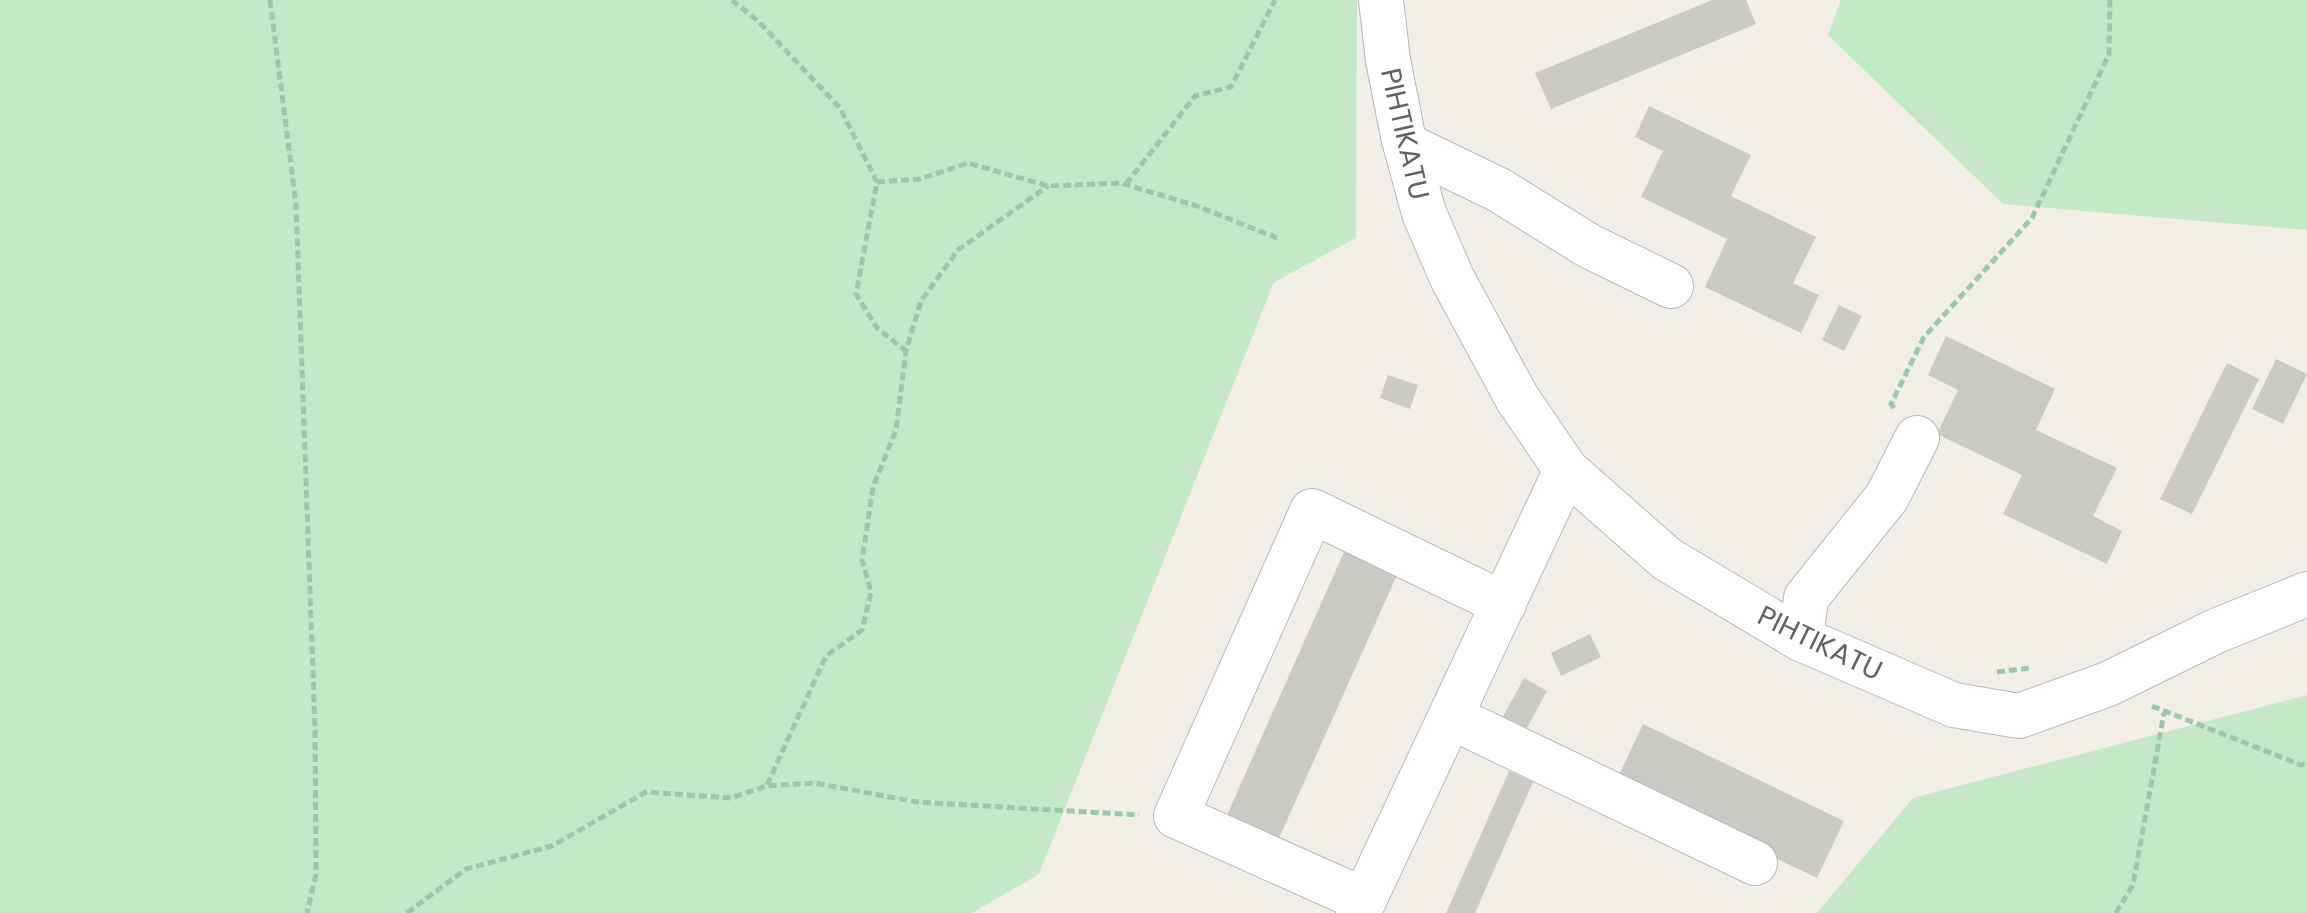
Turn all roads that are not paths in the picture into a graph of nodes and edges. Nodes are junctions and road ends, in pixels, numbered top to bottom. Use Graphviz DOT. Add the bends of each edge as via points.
graph roads {
  1 [pos="1381,0"];
  2 [pos="1406,145"];
  3 [pos="1671,286"];
  4 [pos="1917,438"];
  5 [pos="1566,470"];
  6 [pos="2307,594"];
  7 [pos="1504,604"];
  8 [pos="1801,639"];
  9 [pos="1451,717"];
  10 [pos="1755,863"];
  11 [pos="1361,907"];
  1 -- 2 [label="street, PIHTIKATU"];
  2 -- 3 [label="street"];
  2 -- 5 [label="street, PIHTIKATU" via="1424,213 1452,278 1517,398"];
  4 -- 8 [label="street" via="1887,497 1806,598"];
  5 -- 7 [label="street"];
  5 -- 8 [label="street, PIHTIKATU" via="1667,559"];
  6 -- 8 [label="street, PIHTIKATU" via="2108,684 2019,716 1954,705"];
  7 -- 9 [label="street"];
  7 -- 11 [label="street" via="1312,511 1176,816"];
  9 -- 10 [label="street"];
  9 -- 11 [label="street"];
}
